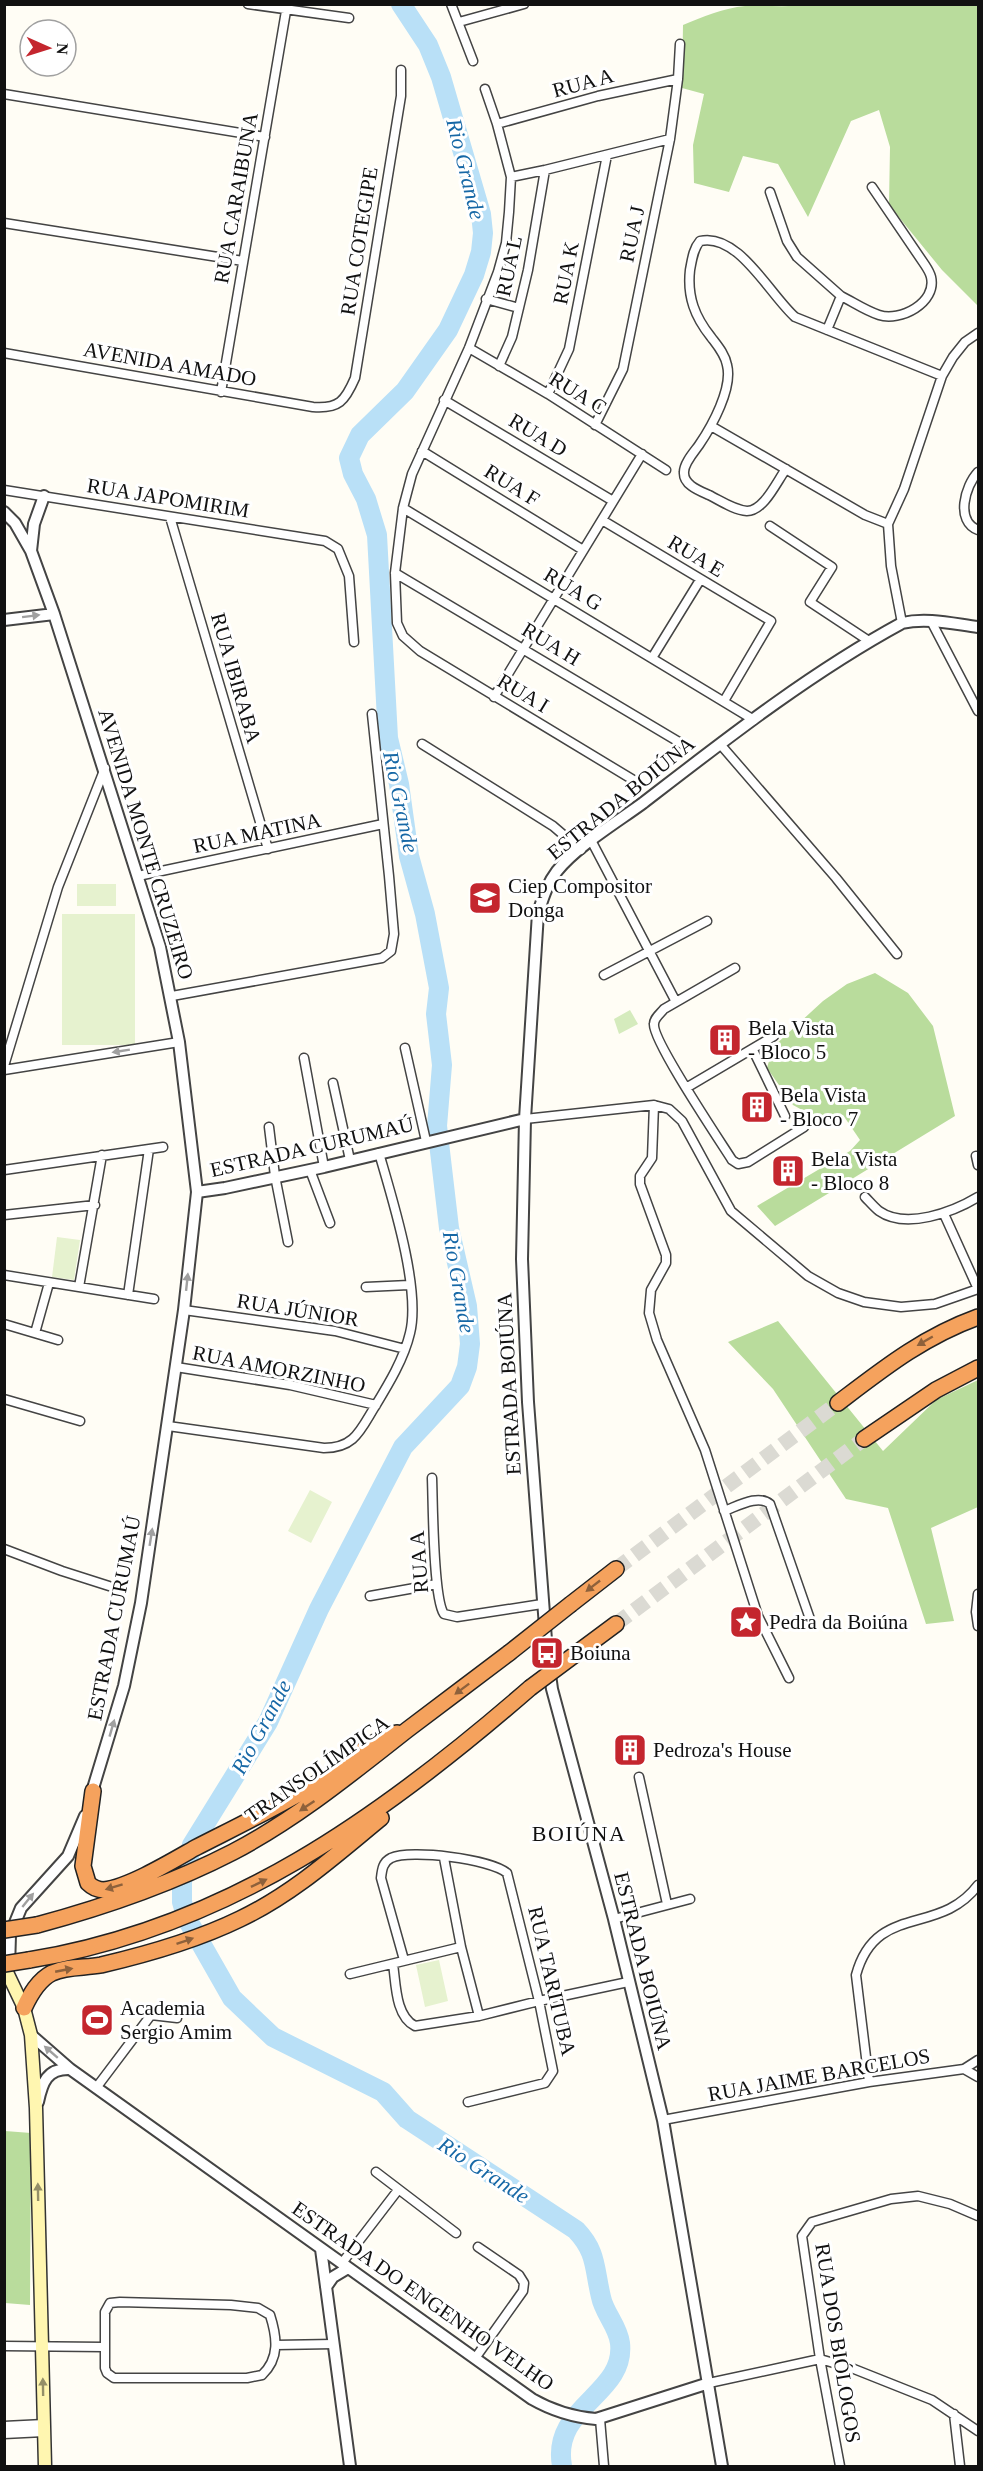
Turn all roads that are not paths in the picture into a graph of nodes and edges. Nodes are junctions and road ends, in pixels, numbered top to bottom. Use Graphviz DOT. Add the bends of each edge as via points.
graph roads {
  1 [pos="248,4"];
  2 [pos="451,4"];
  3 [pos="524,4"];
  4 [pos="286,11"];
  5 [pos="349,18"];
  6 [pos="459,22"];
  7 [pos="680,44"];
  8 [pos="473,61"];
  9 [pos="401,70"];
  10 [pos="678,79"];
  11 [pos="485,89"];
  12 [pos="4,94"];
  13 [pos="497,124"];
  14 [pos="264,137"];
  15 [pos="670,138"];
  16 [pos="607,155"];
  17 [pos="545,170"];
  18 [pos="511,177"];
  19 [pos="872,187"];
  20 [pos="770,192"];
  21 [pos="4,223"];
  22 [pos="243,261"];
  23 [pos="841,296"];
  24 [pos="486,299"];
  25 [pos="519,308"];
  26 [pos="827,330"];
  27 [pos="978,333"];
  28 [pos="469,348"];
  29 [pos="4,353"];
  30 [pos="499,366"];
  31 [pos="942,376"];
  32 [pos="221,392"];
  33 [pos="548,394"];
  34 [pos="444,400"];
  35 [pos="330,408"];
  36 [pos="595,424"];
  37 [pos="711,426"];
  38 [pos="422,451"];
  39 [pos="642,454"];
  40 [pos="786,469"];
  41 [pos="666,470"];
  42 [pos="978,472"];
  43 [pos="4,490"];
  44 [pos="44,496"];
  45 [pos="613,501"];
  46 [pos="403,508"];
  47 [pos="4,512"];
  48 [pos="170,517"];
  49 [pos="602,520"];
  50 [pos="888,524"];
  51 [pos="770,526"];
  52 [pos="978,530"];
  53 [pos="583,549"];
  54 [pos="31,551"];
  55 [pos="395,573"];
  56 [pos="700,580"];
  57 [pos="553,598"];
  58 [pos="54,614"];
  59 [pos="6,621"];
  60 [pos="931,621"];
  61 [pos="902,623"];
  62 [pos="978,627"];
  63 [pos="869,641"];
  64 [pos="354,642"];
  65 [pos="523,648"];
  66 [pos="652,657"];
  67 [pos="494,697"];
  68 [pos="724,701"];
  69 [pos="978,711"];
  70 [pos="372,714"];
  71 [pos="754,720"];
  72 [pos="422,744"];
  73 [pos="720,744"];
  74 [pos="689,748"];
  75 [pos="105,768"];
  76 [pos="640,784"];
  77 [pos="383,824"];
  78 [pos="592,842"];
  79 [pos="268,849"];
  80 [pos="581,850"];
  81 [pos="138,876"];
  82 [pos="707,921"];
  83 [pos="648,952"];
  84 [pos="897,954"];
  85 [pos="735,968"];
  86 [pos="604,975"];
  87 [pos="171,996"];
  88 [pos="676,1002"];
  89 [pos="774,1036"];
  90 [pos="179,1042"];
  91 [pos="405,1048"];
  92 [pos="753,1050"];
  93 [pos="304,1058"];
  94 [pos="4,1068"];
  95 [pos="333,1083"];
  96 [pos="686,1088"];
  97 [pos="654,1105"];
  98 [pos="785,1116"];
  99 [pos="525,1119"];
  100 [pos="269,1127"];
  101 [pos="804,1127"];
  102 [pos="429,1140"];
  103 [pos="163,1147"];
  104 [pos="149,1149"];
  105 [pos="380,1153"];
  106 [pos="102,1155"];
  107 [pos="350,1160"];
  108 [pos="324,1167"];
  109 [pos="4,1170"];
  110 [pos="310,1170"];
  111 [pos="275,1176"];
  112 [pos="197,1192"];
  113 [pos="865,1197"];
  114 [pos="978,1197"];
  115 [pos="94,1205"];
  116 [pos="944,1214"];
  117 [pos="4,1215"];
  118 [pos="330,1223"];
  119 [pos="288,1242"];
  120 [pos="4,1275"];
  121 [pos="49,1283"];
  122 [pos="409,1285"];
  123 [pos="80,1287"];
  124 [pos="366,1287"];
  125 [pos="978,1289"];
  126 [pos="128,1295"];
  127 [pos="154,1299"];
  128 [pos="184,1310"];
  129 [pos="978,1317"];
  130 [pos="4,1324"];
  131 [pos="34,1333"];
  132 [pos="58,1340"];
  133 [pos="405,1349"];
  134 [pos="176,1367"];
  135 [pos="978,1368"];
  136 [pos="4,1399"];
  137 [pos="838,1403"];
  138 [pos="376,1405"];
  139 [pos="80,1421"];
  140 [pos="168,1426"];
  141 [pos="864,1439"];
  142 [pos="432,1478"];
  143 [pos="724,1511"];
  144 [pos="4,1549"];
  145 [pos="616,1569"];
  146 [pos="437,1584"];
  147 [pos="109,1586"];
  148 [pos="978,1594"];
  149 [pos="370,1596"];
  150 [pos="542,1604"];
  151 [pos="810,1619"];
  152 [pos="616,1624"];
  153 [pos="978,1626"];
  154 [pos="789,1678"];
  155 [pos="496,1717"];
  156 [pos="406,1731"];
  157 [pos="639,1777"];
  158 [pos="93,1791"];
  159 [pos="444,1858"];
  160 [pos="978,1885"];
  161 [pos="690,1899"];
  162 [pos="667,1904"];
  163 [pos="614,1919"];
  164 [pos="4,1930"];
  165 [pos="461,1947"];
  166 [pos="404,1960"];
  167 [pos="393,1964"];
  168 [pos="6,1968"];
  169 [pos="350,1974"];
  170 [pos="628,1982"];
  171 [pos="539,2001"];
  172 [pos="24,2008"];
  173 [pos="479,2016"];
  174 [pos="177,2018"];
  175 [pos="31,2035"];
  176 [pos="978,2060"];
  177 [pos="70,2069"];
  178 [pos="964,2069"];
  179 [pos="978,2077"];
  180 [pos="869,2082"];
  181 [pos="96,2088"];
  182 [pos="468,2102"];
  183 [pos="36,2108"];
  184 [pos="663,2120"];
  185 [pos="376,2172"];
  186 [pos="398,2190"];
  187 [pos="978,2216"];
  188 [pos="456,2234"];
  189 [pos="478,2247"];
  190 [pos="321,2249"];
  191 [pos="345,2266"];
  192 [pos="326,2287"];
  193 [pos="334,2344"];
  194 [pos="276,2345"];
  195 [pos="4,2346"];
  196 [pos="42,2346"];
  197 [pos="105,2347"];
  198 [pos="476,2357"];
  199 [pos="820,2359"];
  200 [pos="709,2383"];
  201 [pos="954,2414"];
  202 [pos="598,2419"];
  203 [pos="4,2426"];
  204 [pos="44,2428"];
  205 [pos="978,2431"];
  206 [pos="4,2434"];
  207 [pos="45,2466"];
  208 [pos="350,2466"];
  209 [pos="604,2466"];
  210 [pos="722,2466"];
  211 [pos="840,2466"];
  212 [pos="960,2466"];
  1 -- 4 [label="street"];
  2 -- 6 [label="street"];
  3 -- 6 [label="street"];
  4 -- 5 [label="street"];
  4 -- 14 [label="street, RUA CARAIBUNA"];
  6 -- 8 [label="street"];
  7 -- 10 [label="street, RUA J"];
  9 -- 35 [label="street, RUA COTEGIPE" via="401,96 354,378 342,401"];
  10 -- 13 [label="street, RUA A"];
  10 -- 15 [label="street, RUA J"];
  11 -- 13 [label="street"];
  12 -- 14 [label="street"];
  13 -- 18 [label="street"];
  14 -- 22 [label="street, RUA CARAIBUNA"];
  15 -- 16 [label="street"];
  15 -- 36 [label="street, RUA J" via="623,369"];
  16 -- 17 [label="street"];
  16 -- 33 [label="street, RUA K" via="569,349"];
  17 -- 18 [label="street"];
  17 -- 25 [label="street, RUA L"];
  18 -- 24 [label="street" via="506,243"];
  19 -- 23 [label="street" via="925,265 931,288 924,301 908,314 896,316 880,316"];
  20 -- 23 [label="street" via="786,242"];
  21 -- 22 [label="street"];
  22 -- 32 [label="street, RUA CARAIBUNA"];
  23 -- 26 [label="street"];
  24 -- 25 [label="street"];
  24 -- 28 [label="street"];
  25 -- 30 [label="street, RUA L"];
  26 -- 31 [label="street"];
  26 -- 37 [label="street" via="795,317 739,252 717,241 700,241 695,247 688,284 692,305 728,365 727,383"];
  27 -- 31 [label="street" via="953,357"];
  28 -- 30 [label="street, RUA C"];
  28 -- 34 [label="street"];
  29 -- 32 [label="street, AVENIDA AMADO"];
  30 -- 33 [label="street, RUA C"];
  31 -- 50 [label="street" via="904,489"];
  32 -- 35 [label="street, AVENIDA AMADO"];
  33 -- 36 [label="street, RUA C"];
  34 -- 38 [label="street"];
  34 -- 45 [label="street, RUA D"];
  36 -- 39 [label="street, RUA C"];
  37 -- 40 [label="street"];
  37 -- 40 [label="street" via="684,473 694,488 740,510 751,511 760,506"];
  38 -- 46 [label="street"];
  38 -- 53 [label="street, RUA F"];
  39 -- 41 [label="street, RUA C"];
  39 -- 45 [label="street"];
  40 -- 50 [label="street"];
  42 -- 52 [label="street" via="965,496 964,513 969,524"];
  43 -- 44 [label="street, RUA JAPOMIRIM"];
  44 -- 48 [label="street, RUA JAPOMIRIM"];
  44 -- 54 [label="street, AVENIDA MONTE CRUZEIRO" via="34,524"];
  45 -- 49 [label="street"];
  46 -- 55 [label="street"];
  46 -- 57 [label="street, RUA G"];
  47 -- 54 [label="street, AVENIDA MONTE CRUZEIRO"];
  48 -- 64 [label="street, RUA JAPOMIRIM" via="325,541 338,549 349,576"];
  48 -- 79 [label="street, RUA IBIRABA"];
  49 -- 53 [label="street"];
  49 -- 56 [label="street, RUA E"];
  50 -- 61 [label="street"];
  51 -- 63 [label="street" via="831,567 810,602"];
  53 -- 57 [label="street"];
  54 -- 58 [label="street, AVENIDA MONTE CRUZEIRO"];
  55 -- 65 [label="street, RUA H"];
  55 -- 67 [label="street, RUA I" via="397,623 403,636"];
  56 -- 66 [label="street"];
  56 -- 68 [label="street, RUA E" via="771,621"];
  57 -- 65 [label="street"];
  57 -- 66 [label="street, RUA G"];
  59 -- 58 [label="street, one-way"];
  58 -- 75 [label="street, AVENIDA MONTE CRUZEIRO"];
  60 -- 61 [label="street, ESTRADA BOIÚNA"];
  60 -- 62 [label="street, ESTRADA BOIÚNA"];
  60 -- 69 [label="street"];
  61 -- 63 [label="street, ESTRADA BOIÚNA"];
  63 -- 71 [label="street, ESTRADA BOIÚNA"];
  65 -- 67 [label="street"];
  65 -- 74 [label="street, RUA H"];
  66 -- 68 [label="street, RUA G"];
  67 -- 76 [label="street, RUA I"];
  68 -- 71 [label="street, RUA G"];
  70 -- 77 [label="street"];
  71 -- 73 [label="street, ESTRADA BOIÚNA"];
  72 -- 80 [label="street" via="553,826"];
  73 -- 78 [label="street, ESTRADA BOIÚNA"];
  73 -- 84 [label="street"];
  75 -- 81 [label="street, AVENIDA MONTE CRUZEIRO"];
  75 -- 94 [label="street" via="58,887"];
  77 -- 79 [label="street, RUA MATINA"];
  77 -- 87 [label="street" via="394,934 390,951 382,958"];
  78 -- 80 [label="street, ESTRADA BOIÚNA"];
  78 -- 83 [label="street"];
  79 -- 81 [label="street, RUA MATINA"];
  80 -- 99 [label="street, ESTRADA BOIÚNA" via="557,871 538,913"];
  81 -- 87 [label="street, AVENIDA MONTE CRUZEIRO"];
  82 -- 83 [label="street"];
  83 -- 86 [label="street"];
  83 -- 88 [label="street"];
  85 -- 88 [label="street"];
  87 -- 90 [label="street, AVENIDA MONTE CRUZEIRO"];
  88 -- 96 [label="street" via="656,1018 654,1030"];
  89 -- 92 [label="street"];
  90 -- 94 [label="street, one-way"];
  90 -- 112 [label="street, AVENIDA MONTE CRUZEIRO"];
  91 -- 102 [label="street"];
  92 -- 96 [label="street"];
  92 -- 98 [label="street"];
  93 -- 108 [label="street"];
  95 -- 107 [label="street"];
  96 -- 101 [label="street" via="738,1164 748,1162"];
  97 -- 99 [label="street, ESTRADA CURUMAÚ"];
  97 -- 125 [label="street" via="669,1109 682,1121 731,1211 808,1276 855,1299 901,1307 935,1304"];
  97 -- 143 [label="street" via="652,1158 640,1176 640,1184 666,1263 651,1290 648,1313 705,1450"];
  99 -- 102 [label="street, ESTRADA CURUMAÚ"];
  99 -- 150 [label="street, ESTRADA BOIÚNA" via="522,1259"];
  100 -- 111 [label="street"];
  102 -- 105 [label="street, ESTRADA CURUMAÚ"];
  103 -- 104 [label="street"];
  104 -- 106 [label="street"];
  104 -- 126 [label="street"];
  105 -- 107 [label="street, ESTRADA CURUMAÚ"];
  105 -- 122 [label="street" via="407,1261"];
  106 -- 109 [label="street"];
  106 -- 115 [label="street"];
  107 -- 108 [label="street, ESTRADA CURUMAÚ"];
  108 -- 110 [label="street, ESTRADA CURUMAÚ"];
  110 -- 111 [label="street, ESTRADA CURUMAÚ"];
  110 -- 118 [label="street"];
  111 -- 112 [label="street, ESTRADA CURUMAÚ"];
  111 -- 119 [label="street"];
  128 -- 112 [label="street, ESTRADA CURUMAÚ, one-way"];
  113 -- 116 [label="street" via="879,1211 893,1217"];
  114 -- 116 [label="street"];
  115 -- 117 [label="street"];
  115 -- 123 [label="street"];
  116 -- 125 [label="street"];
  120 -- 121 [label="street"];
  121 -- 123 [label="street"];
  121 -- 131 [label="street"];
  122 -- 124 [label="street"];
  122 -- 133 [label="street" via="411,1331"];
  123 -- 126 [label="street"];
  126 -- 127 [label="street"];
  128 -- 133 [label="street, RUA JÚNIOR" via="335,1330"];
  128 -- 134 [label="street, ESTRADA CURUMAÚ"];
  129 -- 137 [label="highway, one-way" via="927,1339"];
  130 -- 131 [label="street"];
  131 -- 132 [label="street"];
  133 -- 138 [label="street"];
  134 -- 138 [label="street, RUA AMORZINHO" via="290,1385"];
  134 -- 140 [label="street, ESTRADA CURUMAÚ"];
  135 -- 141 [label="highway" via="936,1390"];
  136 -- 139 [label="street"];
  138 -- 140 [label="street" via="352,1441 336,1448"];
  158 -- 140 [label="street, ESTRADA CURUMAÚ, one-way" via="134,1634"];
  142 -- 146 [label="street, RUA A"];
  143 -- 151 [label="street" via="758,1499 770,1504"];
  143 -- 154 [label="street" via="755,1607"];
  144 -- 147 [label="street"];
  145 -- 156 [label="highway, TRANSOLÍMPICA, one-way, bridge"];
  146 -- 149 [label="street"];
  146 -- 150 [label="street, RUA A" via="441,1610 448,1617"];
  148 -- 153 [label="street"];
  150 -- 163 [label="street, ESTRADA BOIÚNA" via="552,1689"];
  152 -- 155 [label="highway, bridge"];
  168 -- 155 [label="highway, one-way, bridge" via="111,1943 206,1908 264,1880 337,1838"];
  172 -- 155 [label="highway, one-way" via="37,1985 53,1972 159,1950 210,1931 293,1889 478,1740"];
  156 -- 158 [label="highway, one-way" via="378,1741 259,1816 168,1863 99,1890 88,1883 83,1866"];
  156 -- 164 [label="highway, TRANSOLÍMPICA, one-way, bridge" via="277,1827 200,1868 112,1903 37,1925"];
  157 -- 162 [label="street"];
  168 -- 158 [label="street, ESTRADA CURUMAÚ, one-way" via="10,1935 18,1914 68,1856"];
  159 -- 165 [label="street"];
  159 -- 166 [label="street, RUA TARITUBA" via="414,1855 389,1859 383,1864 381,1878"];
  159 -- 171 [label="street, RUA TARITUBA" via="488,1864 507,1873"];
  160 -- 180 [label="street" via="952,1909 887,1929 861,1958 856,1975"];
  161 -- 162 [label="street"];
  162 -- 163 [label="street"];
  163 -- 170 [label="street, ESTRADA BOIÚNA"];
  165 -- 166 [label="street"];
  165 -- 173 [label="street"];
  166 -- 167 [label="street"];
  167 -- 169 [label="street"];
  167 -- 173 [label="street" via="405,2020 415,2026"];
  168 -- 172 [label="main road"];
  170 -- 171 [label="street"];
  170 -- 184 [label="street, ESTRADA BOIÚNA"];
  171 -- 173 [label="street"];
  171 -- 182 [label="street, RUA TARITUBA" via="552,2061 551,2078 531,2088"];
  172 -- 175 [label="main road"];
  174 -- 181 [label="street" via="151,2014"];
  177 -- 175 [label="street, ESTRADA DO ENGENHO VELHO, one-way"];
  175 -- 183 [label="main road"];
  176 -- 178 [label="street, RUA JAIME BARCELOS"];
  177 -- 181 [label="street, ESTRADA DO ENGENHO VELHO"];
  177 -- 183 [label="street" via="46,2076"];
  178 -- 179 [label="street"];
  178 -- 180 [label="street, RUA JAIME BARCELOS"];
  180 -- 184 [label="street, RUA JAIME BARCELOS"];
  181 -- 190 [label="street, ESTRADA DO ENGENHO VELHO"];
  196 -- 183 [label="main road, one-way"];
  184 -- 200 [label="street, ESTRADA BOIÚNA"];
  185 -- 186 [label="street"];
  186 -- 188 [label="street"];
  186 -- 191 [label="street"];
  187 -- 199 [label="street, RUA DOS BIÓLOGOS" via="918,2196 891,2199 812,2222 802,2236"];
  189 -- 198 [label="street" via="519,2275 524,2283 523,2291"];
  190 -- 191 [label="street, ESTRADA DO ENGENHO VELHO"];
  190 -- 192 [label="street"];
  191 -- 192 [label="street"];
  191 -- 198 [label="street, ESTRADA DO ENGENHO VELHO"];
  192 -- 193 [label="street"];
  193 -- 194 [label="street"];
  193 -- 208 [label="street"];
  194 -- 197 [label="street" via="268,2369 262,2375 247,2378 118,2379 107,2373"];
  194 -- 197 [label="street" via="270,2315 258,2308 120,2302 110,2303 105,2312"];
  195 -- 196 [label="street"];
  196 -- 197 [label="street"];
  204 -- 196 [label="main road, one-way"];
  198 -- 202 [label="street, ESTRADA DO ENGENHO VELHO" via="552,2410"];
  199 -- 200 [label="street"];
  199 -- 201 [label="street" via="932,2400"];
  199 -- 211 [label="street, RUA DOS BIÓLOGOS"];
  200 -- 202 [label="street, ESTRADA DO ENGENHO VELHO"];
  200 -- 210 [label="street"];
  201 -- 205 [label="street"];
  201 -- 212 [label="street"];
  202 -- 209 [label="street"];
  203 -- 204 [label="street"];
  204 -- 206 [label="street"];
  204 -- 207 [label="main road"];
}
